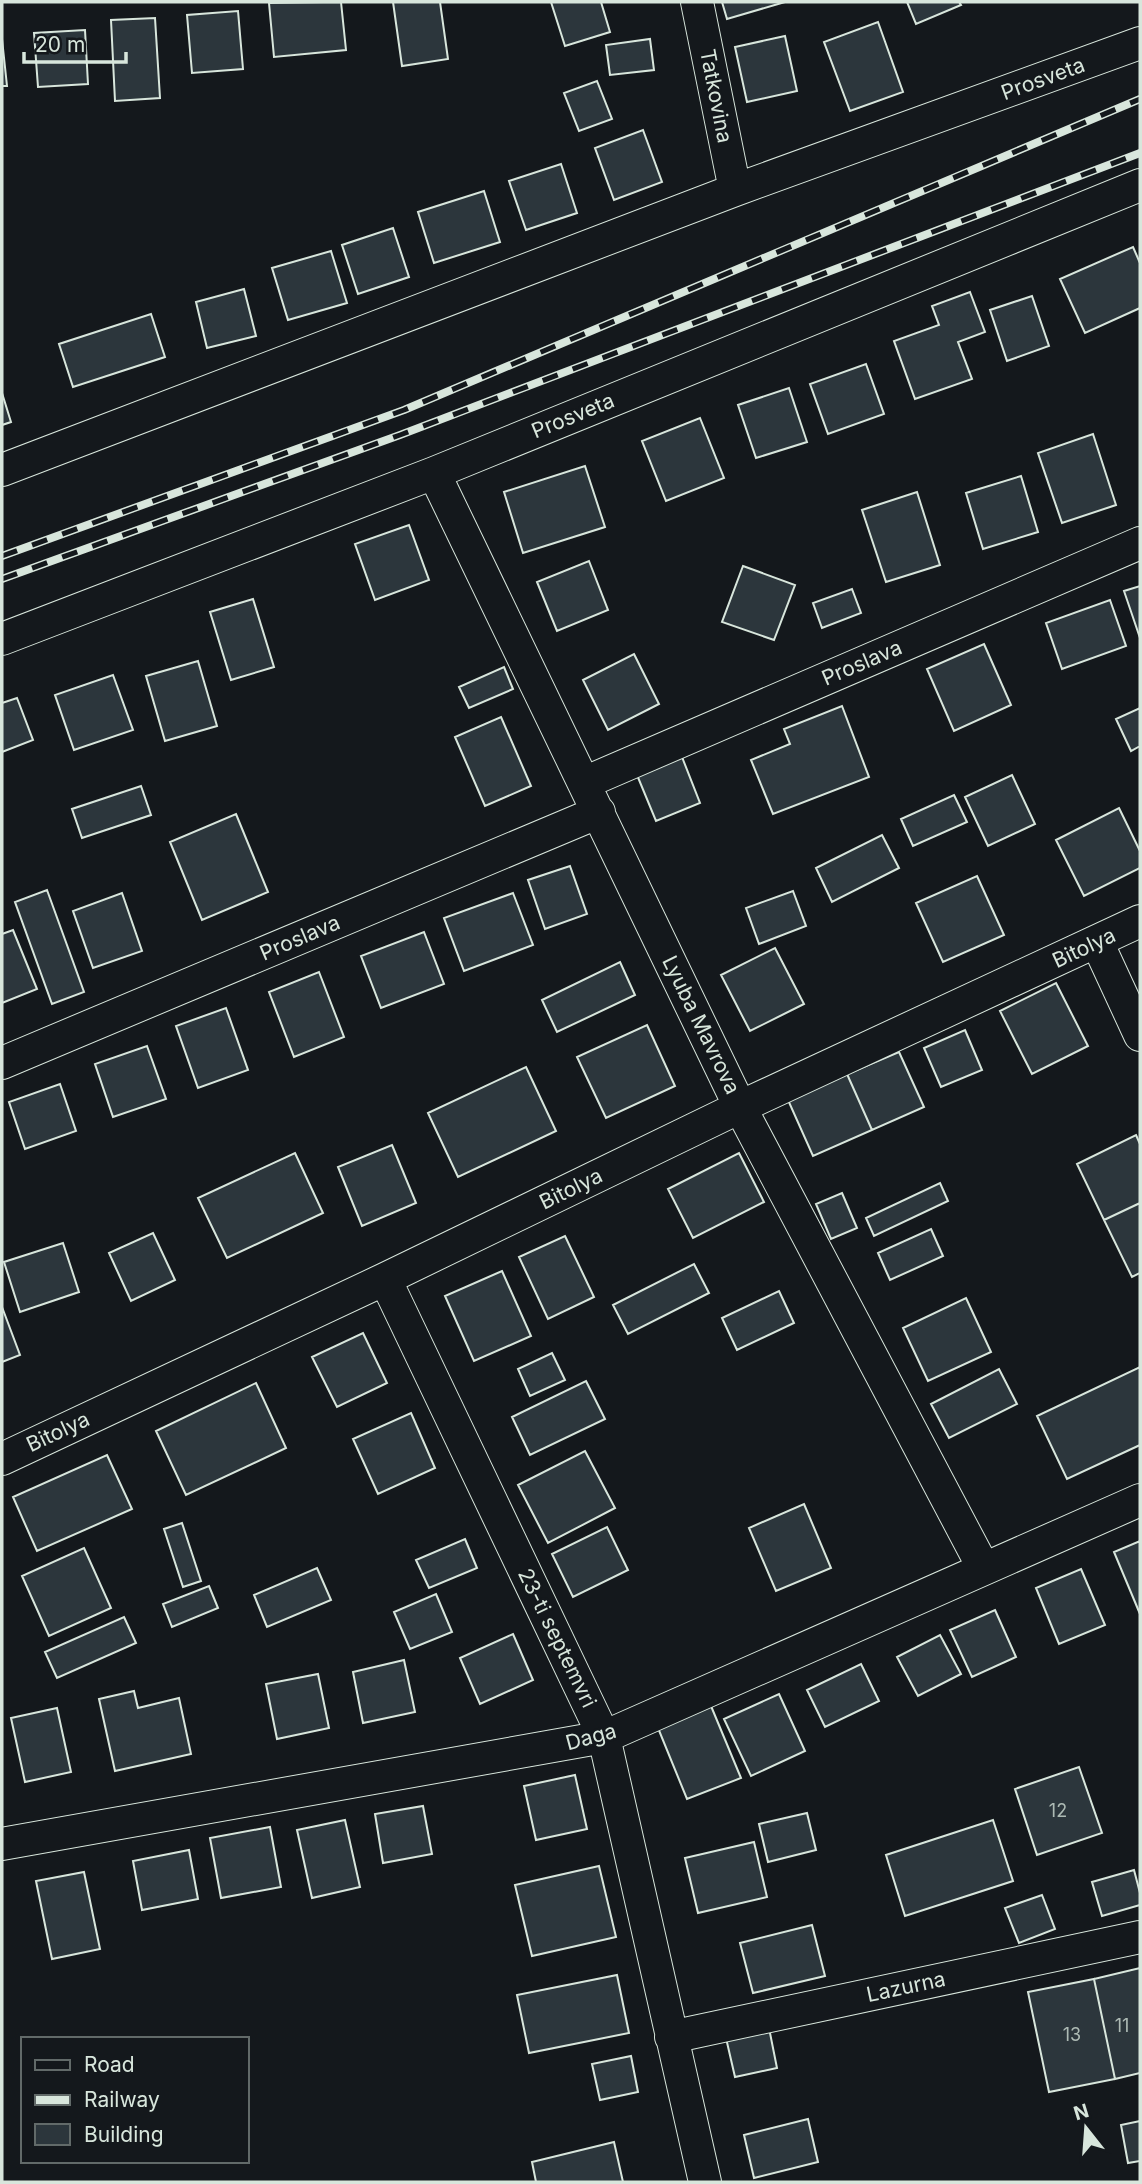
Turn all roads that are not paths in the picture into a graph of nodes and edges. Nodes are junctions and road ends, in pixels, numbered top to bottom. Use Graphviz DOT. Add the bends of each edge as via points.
graph roads {
  1 [pos="697,2"];
  2 [pos="1140,43"];
  3 [pos="1140,185"];
  4 [pos="735,190"];
  5 [pos="2,470"];
  6 [pos="434,473"];
  7 [pos="1140,543"];
  8 [pos="2,639"];
  9 [pos="584,783"];
  10 [pos="599,813"];
  11 [pos="1140,921"];
  12 [pos="1097,942"];
  13 [pos="1140,1035"];
  14 [pos="2,1063"];
  15 [pos="740,1107"];
  16 [pos="385,1279"];
  17 [pos="2,1459"];
  18 [pos="1140,1500"];
  19 [pos="984,1569"];
  20 [pos="604,1737"];
  21 [pos="2,1844"];
  22 [pos="1140,1937"];
  23 [pos="671,2037"];
  24 [pos="705,2182"];
  1 -- 4 [label="street, Tatkovina"];
  2 -- 4 [label="street, Prosveta"];
  3 -- 6 [label="street, Prosveta"];
  4 -- 5 [label="street, Prosveta"];
  6 -- 8 [label="street, Prosveta"];
  6 -- 9 [label="street, Lyuba Mavrova"];
  7 -- 9 [label="street, Proslava"];
  9 -- 10 [label="street, Lyuba Mavrova"];
  10 -- 14 [label="street, Proslava"];
  10 -- 15 [label="street, Lyuba Mavrova"];
  11 -- 12 [label="street, Bitolya"];
  12 -- 13 [label="street"];
  12 -- 15 [label="street, Bitolya"];
  15 -- 16 [label="street, Bitolya"];
  15 -- 19 [label="street, Lyuba Mavrova"];
  16 -- 17 [label="street, Bitolya"];
  16 -- 20 [label="street, 23-ti septemvri"];
  18 -- 19 [label="street, Daga"];
  19 -- 20 [label="street, Daga"];
  20 -- 21 [label="street, Daga"];
  20 -- 23 [label="street, 23-ti septemvri"];
  22 -- 23 [label="street, Lazurna"];
  23 -- 24 [label="street, 23-ti septemvri"];
}
